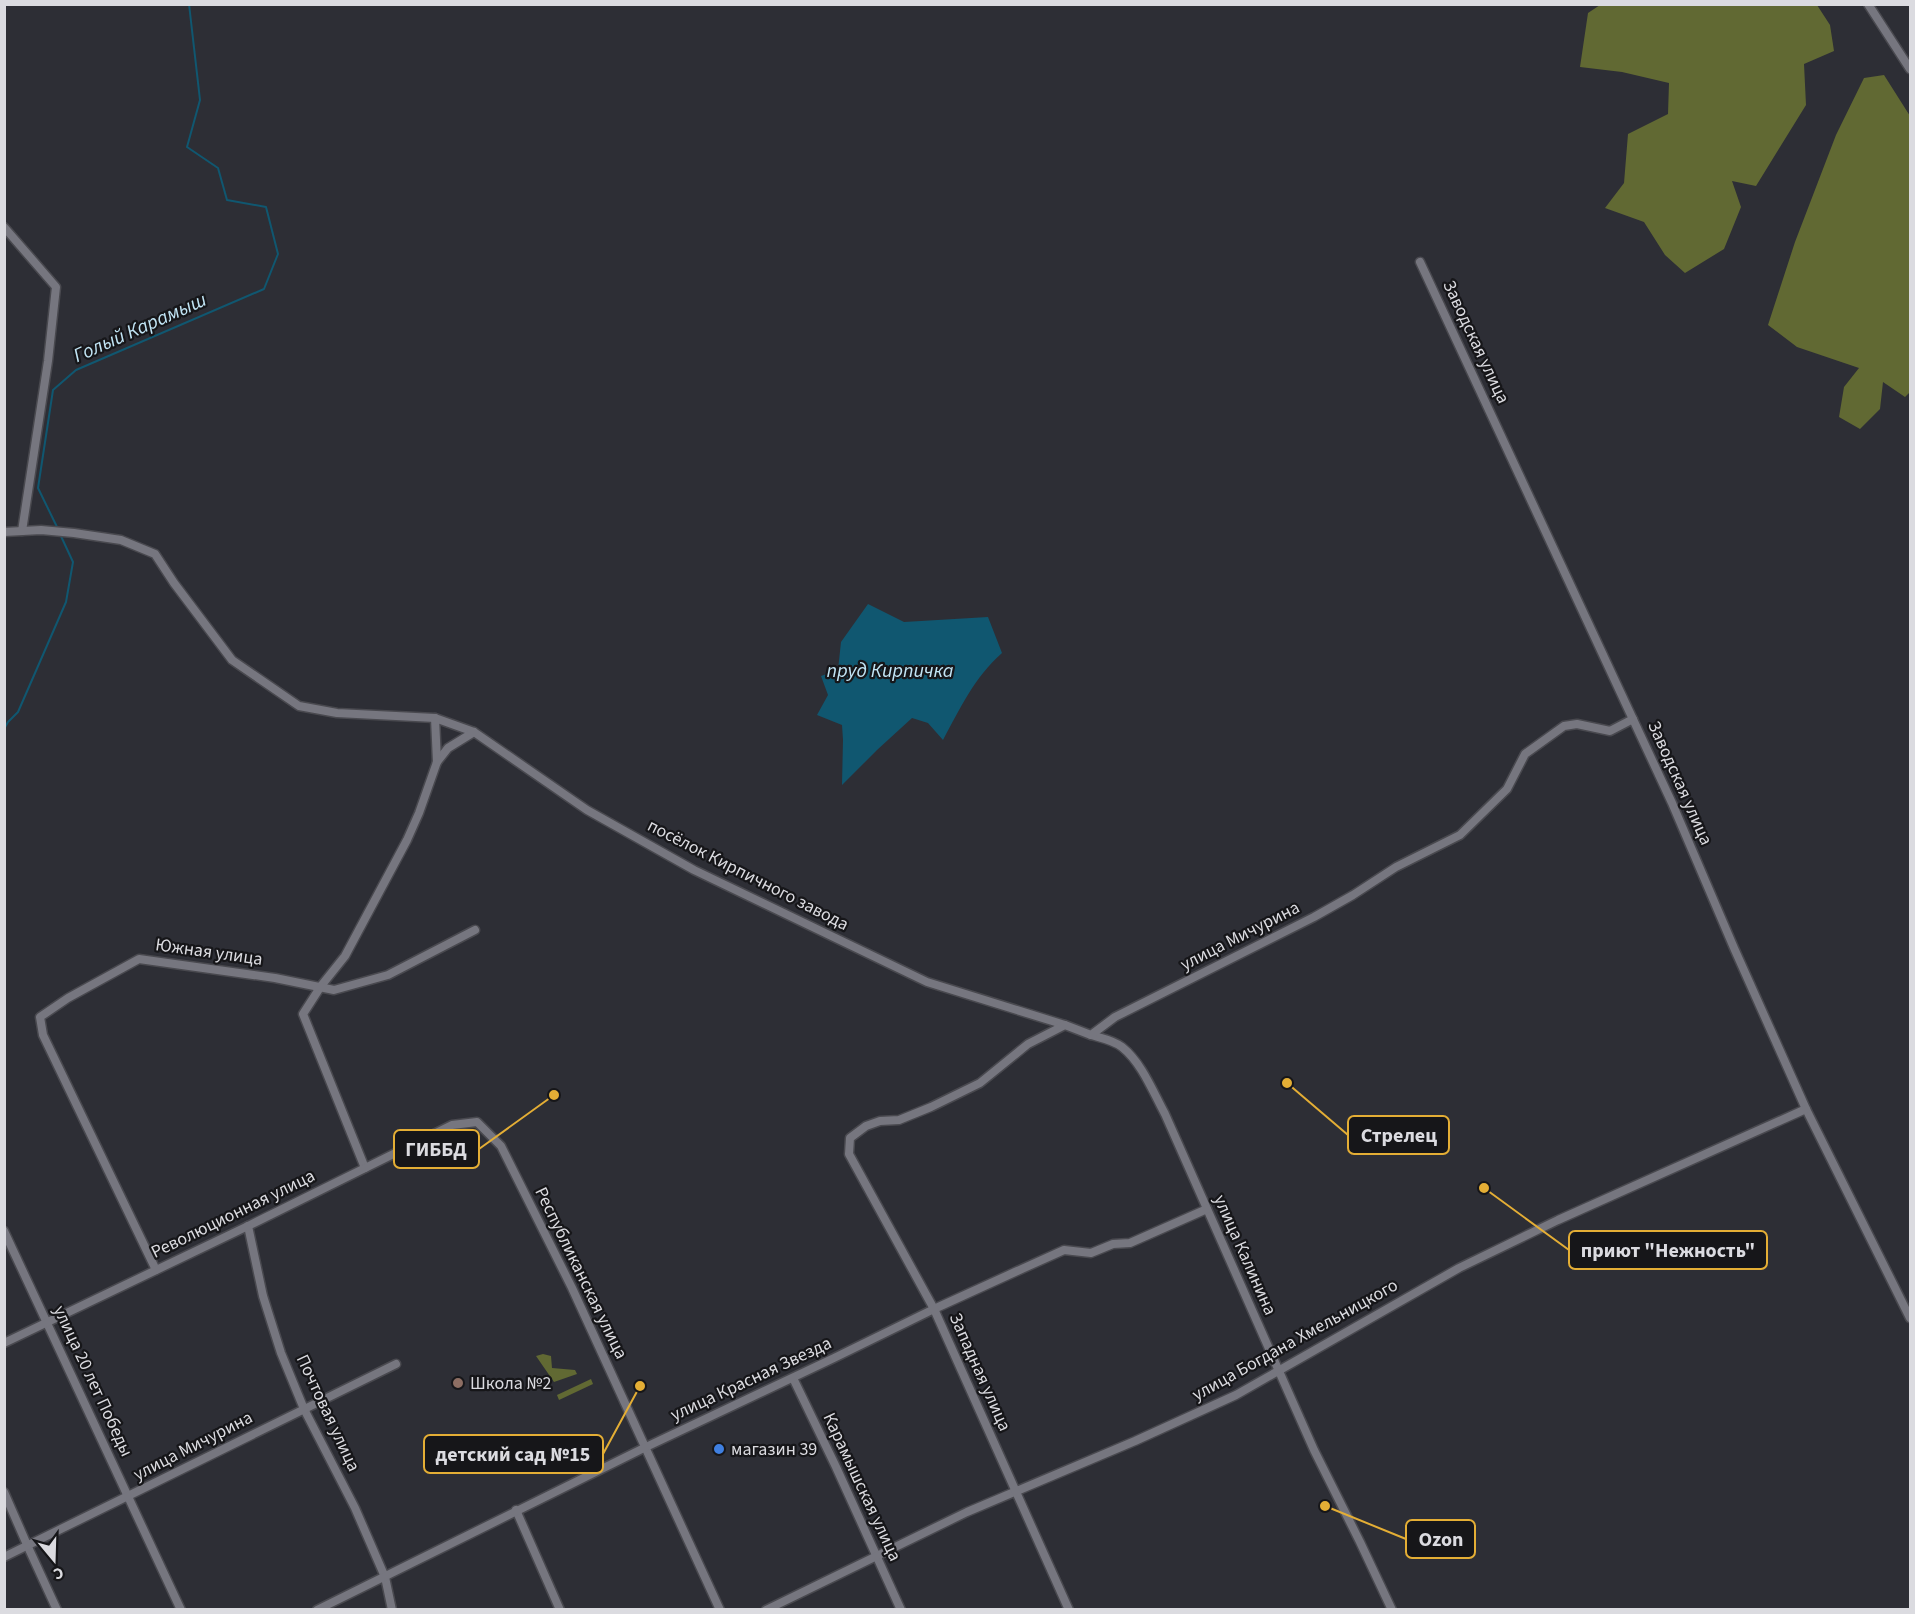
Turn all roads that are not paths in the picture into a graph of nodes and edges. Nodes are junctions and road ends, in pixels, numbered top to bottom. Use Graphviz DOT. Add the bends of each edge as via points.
graph roads {
  1 [pos="1868,4"];
  2 [pos="1911,69"];
  3 [pos="4,227"];
  4 [pos="1420,262"];
  5 [pos="22,531"];
  6 [pos="4,532"];
  7 [pos="435,718"];
  8 [pos="1633,719"];
  9 [pos="474,732"];
  10 [pos="437,762"];
  11 [pos="475,930"];
  12 [pos="321,987"];
  13 [pos="1065,1026"];
  14 [pos="1091,1035"];
  15 [pos="1806,1108"];
  16 [pos="477,1122"];
  17 [pos="364,1168"];
  18 [pos="1207,1209"];
  19 [pos="248,1226"];
  20 [pos="4,1231"];
  21 [pos="156,1270"];
  22 [pos="934,1309"];
  23 [pos="1911,1318"];
  24 [pos="47,1322"];
  25 [pos="4,1343"];
  26 [pos="396,1364"];
  27 [pos="1278,1371"];
  28 [pos="793,1378"];
  29 [pos="304,1409"];
  30 [pos="646,1447"];
  31 [pos="4,1492"];
  32 [pos="1016,1493"];
  33 [pos="129,1497"];
  34 [pos="516,1510"];
  35 [pos="27,1547"];
  36 [pos="4,1557"];
  37 [pos="876,1557"];
  38 [pos="385,1577"];
  39 [pos="57,1610"];
  40 [pos="181,1610"];
  41 [pos="317,1610"];
  42 [pos="392,1610"];
  43 [pos="560,1610"];
  44 [pos="720,1610"];
  45 [pos="766,1610"];
  46 [pos="901,1610"];
  47 [pos="1069,1610"];
  48 [pos="1392,1610"];
  1 -- 2 [label="street"];
  3 -- 5 [label="street" via="56,287"];
  4 -- 8 [label="street, Заводская улица"];
  5 -- 6 [label="street, посёлок Кирпичного завода"];
  5 -- 7 [label="street, посёлок Кирпичного завода" via="74,532 121,540 155,554 232,660 299,705 337,713"];
  7 -- 9 [label="street, посёлок Кирпичного завода"];
  7 -- 10 [label="street"];
  8 -- 14 [label="street, улица Мичурина" via="1610,731 1577,724 1564,726 1525,754 1507,789 1460,835 1396,867 1314,917 1114,1017"];
  8 -- 15 [label="street, Заводская улица"];
  9 -- 10 [label="street" via="448,748"];
  9 -- 13 [label="street, посёлок Кирпичного завода" via="587,810 694,870 927,982"];
  10 -- 12 [label="street" via="407,840 345,956"];
  11 -- 12 [label="street, Южная улица" via="388,975 334,990"];
  12 -- 17 [label="street" via="303,1014"];
  12 -- 21 [label="street, Южная улица" via="139,959 40,1017 43,1035"];
  13 -- 14 [label="street"];
  13 -- 22 [label="street, Западная улица" via="1028,1044 980,1083 899,1120 866,1126 850,1138 849,1154"];
  14 -- 18 [label="street, улица Калинина" via="1122,1047 1141,1070"];
  15 -- 23 [label="street, Заводская улица"];
  15 -- 27 [label="street, улица Богдана Хмельницкого" via="1459,1268"];
  16 -- 17 [label="street, Революционная улица" via="452,1125"];
  16 -- 30 [label="street, Республиканская улица" via="501,1146"];
  17 -- 19 [label="street, Революционная улица"];
  18 -- 22 [label="street, улица Красная Звезда" via="1130,1243 1113,1244 1091,1253 1064,1250"];
  18 -- 27 [label="street, улица Калинина"];
  19 -- 21 [label="street, Революционная улица"];
  19 -- 29 [label="street, Почтовая улица" via="262,1296"];
  20 -- 24 [label="street, улица 20 лет Победы"];
  21 -- 24 [label="street, Революционная улица"];
  22 -- 28 [label="street, улица Красная Звезда"];
  22 -- 32 [label="street, Западная улица"];
  24 -- 25 [label="street, Революционная улица"];
  24 -- 33 [label="street, улица 20 лет Победы"];
  26 -- 29 [label="street, улица Мичурина"];
  27 -- 32 [label="street, улица Богдана Хмельницкого" via="1236,1395"];
  27 -- 48 [label="street, улица Калинина"];
  28 -- 30 [label="street, улица Красная Звезда"];
  28 -- 37 [label="street, Карамышская улица"];
  29 -- 33 [label="street, улица Мичурина"];
  29 -- 38 [label="street, Почтовая улица"];
  30 -- 34 [label="street, улица Красная Звезда"];
  30 -- 44 [label="street, Республиканская улица"];
  31 -- 35 [label="street"];
  32 -- 37 [label="street, улица Богдана Хмельницкого"];
  32 -- 47 [label="street, Западная улица"];
  33 -- 35 [label="street, улица Мичурина"];
  33 -- 40 [label="street, улица 20 лет Победы"];
  34 -- 38 [label="street, улица Красная Звезда"];
  34 -- 43 [label="street"];
  35 -- 36 [label="street, улица Мичурина"];
  35 -- 39 [label="street"];
  37 -- 45 [label="street, улица Богдана Хмельницкого"];
  37 -- 46 [label="street, Карамышская улица"];
  38 -- 41 [label="street, улица Красная Звезда"];
  38 -- 42 [label="street, Почтовая улица"];
}
